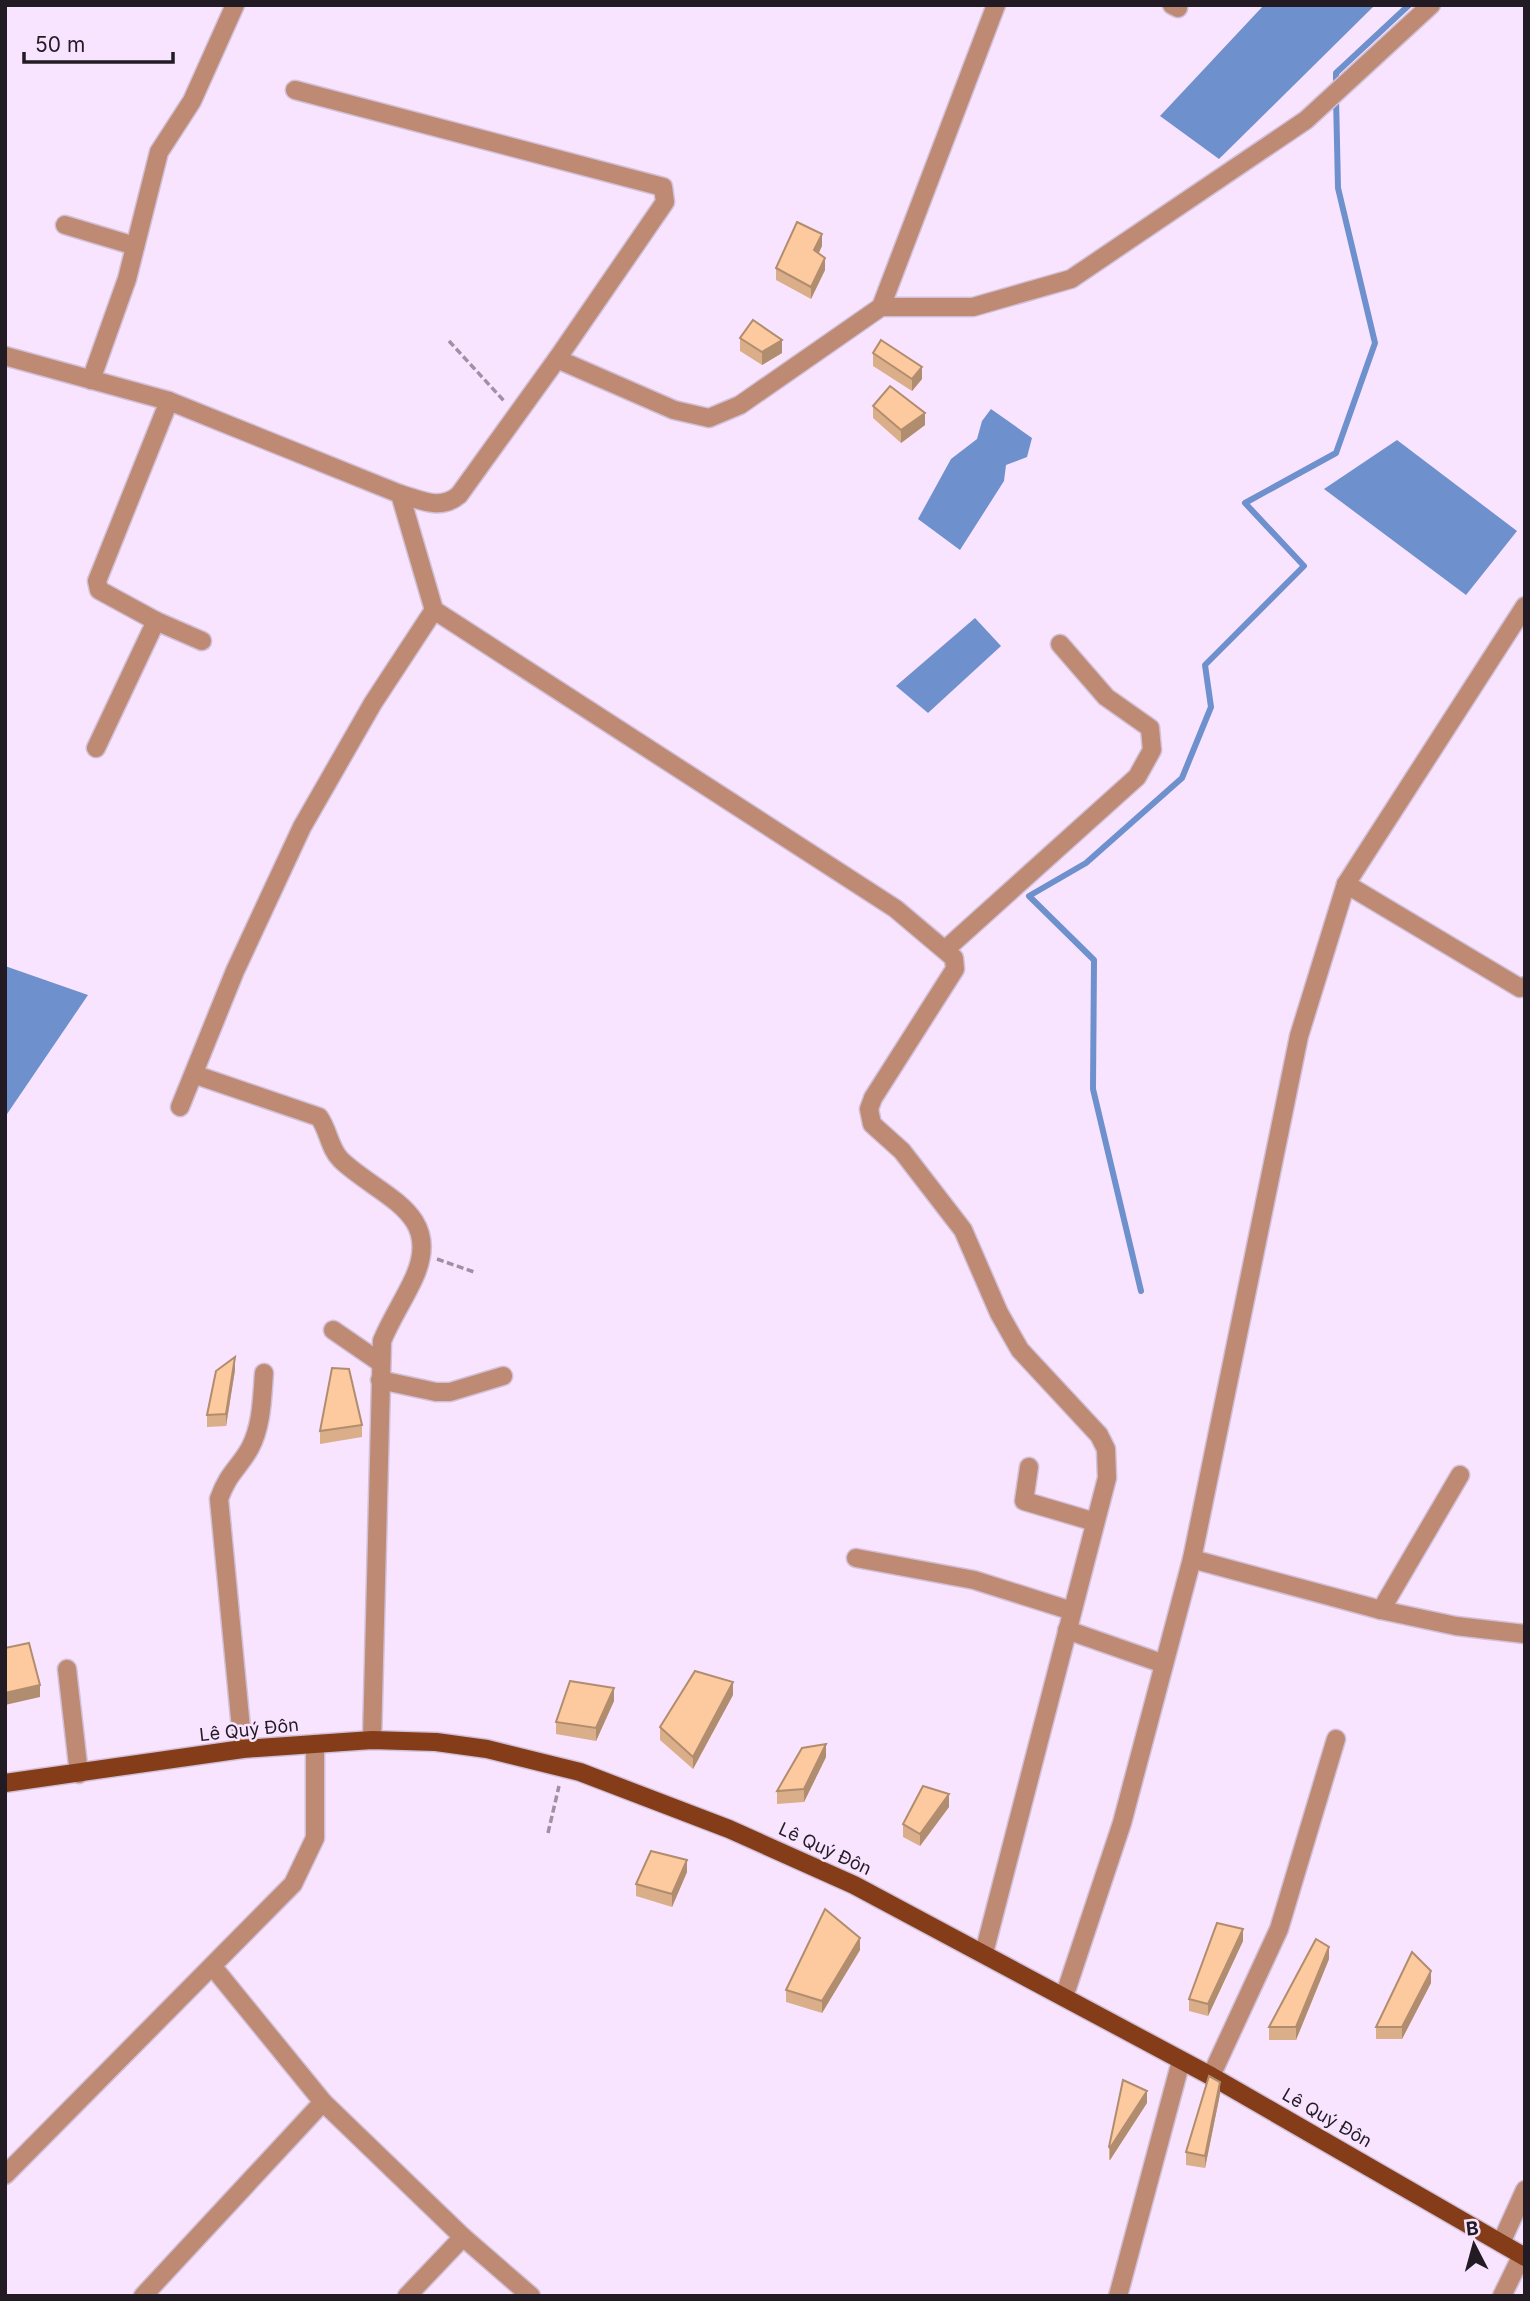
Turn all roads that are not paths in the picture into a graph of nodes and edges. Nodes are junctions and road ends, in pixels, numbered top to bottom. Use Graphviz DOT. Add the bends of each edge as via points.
graph roads {
  1 [pos="235,5"];
  2 [pos="996,5"];
  3 [pos="1431,5"];
  4 [pos="295,90"];
  5 [pos="65,225"];
  6 [pos="135,246"];
  7 [pos="881,307"];
  8 [pos="5,356"];
  9 [pos="557,359"];
  10 [pos="91,380"];
  11 [pos="169,401"];
  12 [pos="400,494"];
  13 [pos="1525,606"];
  14 [pos="434,610"];
  15 [pos="156,621"];
  16 [pos="202,641"];
  17 [pos="1060,645"];
  18 [pos="96,748"];
  19 [pos="1346,884"];
  20 [pos="946,949"];
  21 [pos="1525,986"];
  22 [pos="196,1074"];
  23 [pos="180,1107"];
  24 [pos="333,1330"];
  25 [pos="380,1371"];
  26 [pos="264,1373"];
  27 [pos="503,1376"];
  28 [pos="1029,1467"];
  29 [pos="1460,1475"];
  30 [pos="1095,1522"];
  31 [pos="856,1559"];
  32 [pos="1192,1559"];
  33 [pos="1381,1609"];
  34 [pos="1072,1611"];
  35 [pos="1067,1630"];
  36 [pos="1525,1634"];
  37 [pos="1164,1664"];
  38 [pos="67,1670"];
  39 [pos="1336,1739"];
  40 [pos="372,1740"];
  41 [pos="315,1744"];
  42 [pos="243,1749"];
  43 [pos="79,1774"];
  44 [pos="33,1777"];
  45 [pos="5,1783"];
  46 [pos="5,1796"];
  47 [pos="984,1954"];
  48 [pos="213,1967"];
  49 [pos="1064,1997"];
  50 [pos="1181,2060"];
  51 [pos="1211,2076"];
  52 [pos="323,2102"];
  53 [pos="5,2175"];
  54 [pos="1525,2190"];
  55 [pos="463,2237"];
  56 [pos="1501,2243"];
  57 [pos="1523,2256"];
  58 [pos="143,2296"];
  59 [pos="407,2296"];
  60 [pos="531,2296"];
  61 [pos="1118,2296"];
  62 [pos="1502,2296"];
  1 -- 6 [label="street" via="192,101 159,152"];
  2 -- 7 [label="street"];
  3 -- 7 [label="street" via="1306,120 1071,279 974,307"];
  4 -- 9 [label="street" via="663,187 665,202"];
  5 -- 6 [label="street"];
  6 -- 10 [label="street"];
  7 -- 9 [label="street" via="740,405 709,418 674,410"];
  8 -- 10 [label="street"];
  9 -- 12 [label="street" via="450,503 438,505"];
  10 -- 11 [label="street"];
  11 -- 12 [label="street"];
  11 -- 15 [label="street" via="97,581 107,597"];
  12 -- 14 [label="street"];
  13 -- 19 [label="street"];
  14 -- 20 [label="street" via="896,909"];
  14 -- 22 [label="street" via="373,703 302,827 235,971"];
  15 -- 16 [label="street"];
  15 -- 18 [label="street"];
  17 -- 20 [label="street" via="1106,697 1150,728 1152,750 1137,777"];
  19 -- 21 [label="street" via="1520,988"];
  19 -- 32 [label="street" via="1299,1036"];
  20 -- 30 [label="street" via="954,958 955,969 873,1098 869,1109 872,1124 902,1151 963,1230 1020,1350 1099,1435 1107,1478"];
  22 -- 23 [label="street"];
  22 -- 25 [label="street" via="319,1117 339,1158 416,1221 423,1236 422,1254 382,1341"];
  24 -- 25 [label="street"];
  25 -- 27 [label="street" via="436,1392"];
  25 -- 40 [label="street"];
  26 -- 42 [label="street" via="259,1428 249,1450 226,1477 219,1499"];
  28 -- 30 [label="street" via="1024,1501"];
  29 -- 33 [label="street"];
  30 -- 34 [label="street"];
  31 -- 34 [label="street" via="974,1580"];
  32 -- 33 [label="street"];
  32 -- 37 [label="street"];
  33 -- 36 [label="street" via="1456,1626"];
  34 -- 35 [label="street"];
  35 -- 37 [label="street"];
  35 -- 47 [label="street"];
  37 -- 49 [label="street" via="1122,1823"];
  38 -- 43 [label="street"];
  39 -- 51 [label="street" via="1279,1929"];
  40 -- 41 [label="main road, Lê Quý Đôn"];
  40 -- 47 [label="main road, Lê Quý Đôn" via="487,1749 563,1767 729,1829 854,1885"];
  41 -- 42 [label="main road, Lê Quý Đôn"];
  41 -- 48 [label="street" via="315,1838 293,1884"];
  42 -- 43 [label="main road, Lê Quý Đôn"];
  43 -- 44 [label="main road, Lê Quý Đôn"];
  44 -- 45 [label="main road, Lê Quý Đôn"];
  44 -- 46 [label="main road"];
  47 -- 49 [label="main road, Lê Quý Đôn"];
  48 -- 52 [label="street"];
  48 -- 53 [label="street"];
  49 -- 50 [label="main road, Lê Quý Đôn"];
  50 -- 51 [label="main road, Lê Quý Đôn"];
  50 -- 61 [label="street"];
  51 -- 56 [label="main road, Lê Quý Đôn"];
  52 -- 55 [label="street"];
  52 -- 58 [label="street"];
  54 -- 56 [label="street"];
  55 -- 59 [label="street"];
  55 -- 60 [label="street"];
  56 -- 57 [label="main road, Lê Quý Đôn"];
  57 -- 62 [label="street"];
}
